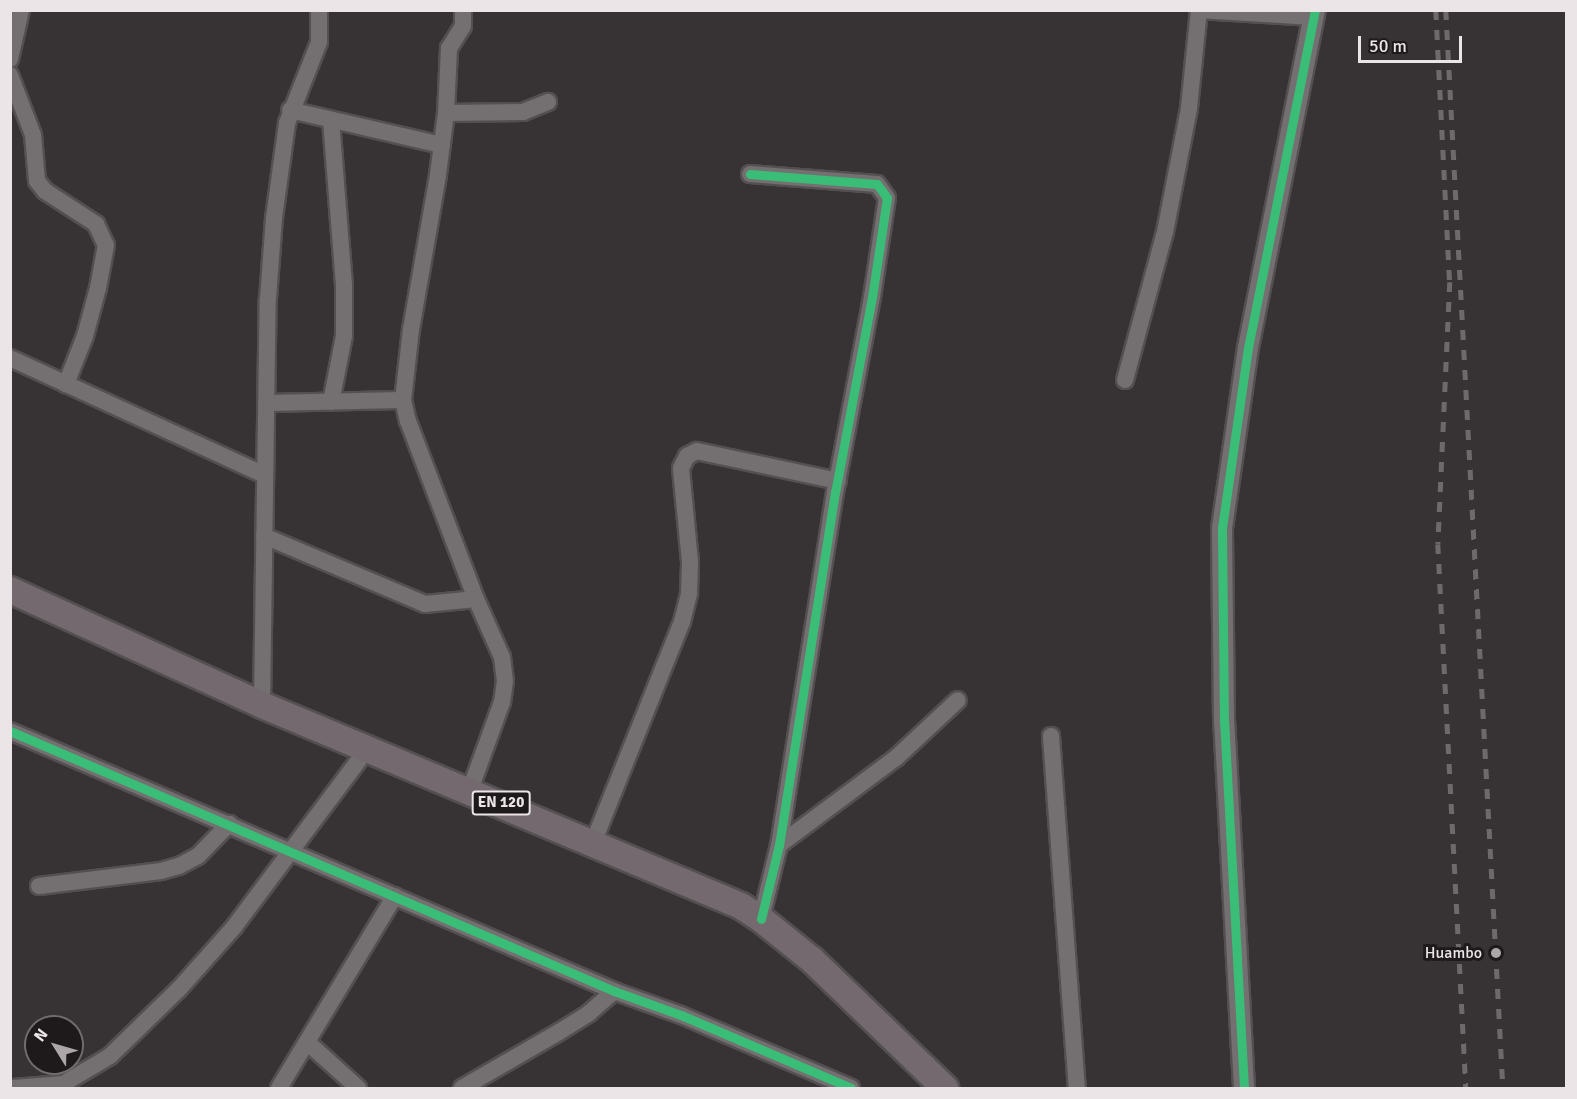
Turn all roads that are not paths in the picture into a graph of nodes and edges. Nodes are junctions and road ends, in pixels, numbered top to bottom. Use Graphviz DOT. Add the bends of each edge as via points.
graph roads {
  1 [pos="21,10"];
  2 [pos="319,10"];
  3 [pos="463,10"];
  4 [pos="1314,14"];
  5 [pos="10,59"];
  6 [pos="10,75"];
  7 [pos="548,102"];
  8 [pos="290,110"];
  9 [pos="446,113"];
  10 [pos="331,120"];
  11 [pos="441,145"];
  12 [pos="750,174"];
  13 [pos="10,358"];
  14 [pos="1125,380"];
  15 [pos="66,384"];
  16 [pos="403,399"];
  17 [pos="331,402"];
  18 [pos="266,403"];
  19 [pos="264,475"];
  20 [pos="838,481"];
  21 [pos="264,536"];
  22 [pos="10,590"];
  23 [pos="477,599"];
  24 [pos="958,699"];
  25 [pos="262,705"];
  26 [pos="10,731"];
  27 [pos="1051,736"];
  28 [pos="368,748"];
  29 [pos="470,790"];
  30 [pos="229,824"];
  31 [pos="593,843"];
  32 [pos="779,845"];
  33 [pos="292,853"];
  34 [pos="39,886"];
  35 [pos="395,896"];
  36 [pos="761,919"];
  37 [pos="614,991"];
  38 [pos="307,1042"];
  39 [pos="63,1087"];
  40 [pos="1240,1087"];
  41 [pos="13,1089"];
  42 [pos="279,1089"];
  43 [pos="358,1089"];
  44 [pos="462,1089"];
  45 [pos="850,1089"];
  46 [pos="945,1089"];
  47 [pos="1077,1089"];
  1 -- 5 [label="street"];
  2 -- 8 [label="street" via="319,42"];
  3 -- 9 [label="street" via="463,26 449,48"];
  4 -- 14 [label="street" via="1199,10 1189,108 1166,232"];
  4 -- 40 [label="street" via="1248,348 1222,528 1224,722"];
  6 -- 15 [label="street" via="33,135 37,181 45,191 96,224 106,245 85,336"];
  7 -- 9 [label="street" via="523,112"];
  8 -- 10 [label="street"];
  8 -- 18 [label="street" via="274,218"];
  9 -- 11 [label="street"];
  10 -- 11 [label="street"];
  10 -- 17 [label="street" via="344,284 344,336"];
  11 -- 16 [label="street"];
  12 -- 20 [label="street" via="877,184 887,198"];
  13 -- 15 [label="street"];
  15 -- 19 [label="street"];
  16 -- 17 [label="street"];
  16 -- 23 [label="street"];
  17 -- 18 [label="street"];
  18 -- 19 [label="street"];
  19 -- 21 [label="street"];
  20 -- 31 [label="street" via="697,451 687,456 681,468 690,562 682,622"];
  20 -- 32 [label="street"];
  21 -- 23 [label="street" via="425,604"];
  21 -- 25 [label="street"];
  22 -- 25 [label="main road, EN 120"];
  23 -- 29 [label="street" via="502,657 505,681 502,702"];
  24 -- 32 [label="street" via="897,757"];
  25 -- 28 [label="main road, EN 120"];
  26 -- 30 [label="street"];
  27 -- 47 [label="street"];
  28 -- 29 [label="main road, EN 120"];
  28 -- 33 [label="street"];
  29 -- 31 [label="main road, EN 120"];
  30 -- 33 [label="street"];
  30 -- 34 [label="street" via="198,855 179,866"];
  31 -- 36 [label="main road, EN 120" via="717,894"];
  32 -- 36 [label="street"];
  33 -- 35 [label="street"];
  33 -- 39 [label="street" via="179,989 110,1056"];
  35 -- 37 [label="street"];
  35 -- 38 [label="street"];
  36 -- 46 [label="main road, EN 120" via="812,960"];
  37 -- 44 [label="street" via="589,1013"];
  37 -- 45 [label="street" via="681,1015"];
  38 -- 42 [label="street"];
  38 -- 43 [label="street"];
  39 -- 41 [label="street"];
}
